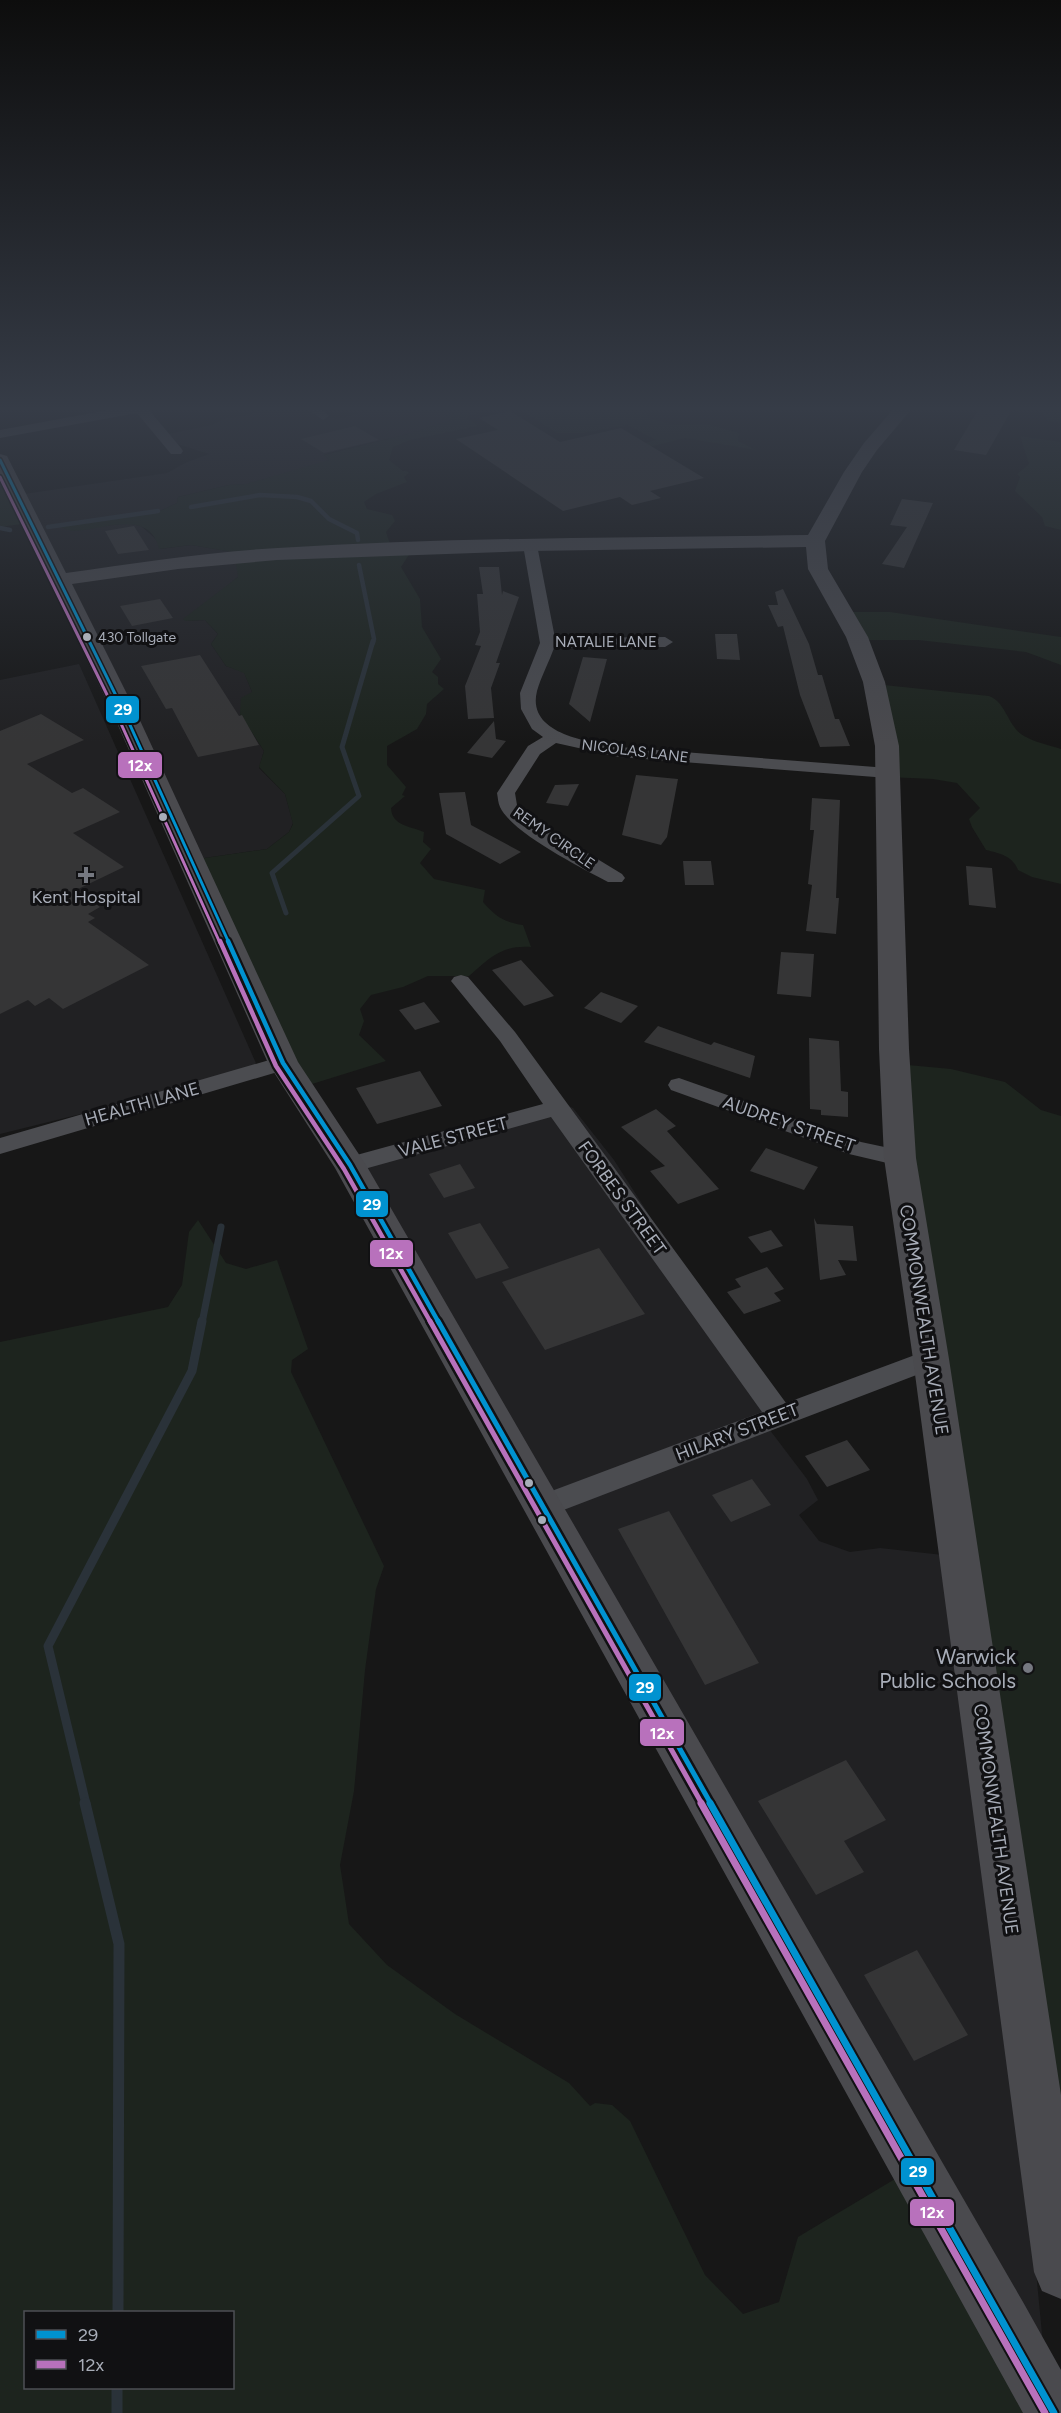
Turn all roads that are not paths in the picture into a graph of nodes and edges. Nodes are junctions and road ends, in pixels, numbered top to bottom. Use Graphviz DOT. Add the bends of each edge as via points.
graph roads {
  1 [pos="28,518"];
  2 [pos="828,518"];
  3 [pos="816,541"];
  4 [pos="530,545"];
  5 [pos="59,580"];
  6 [pos="665,642"];
  7 [pos="548,643"];
  8 [pos="554,737"];
  9 [pos="888,773"];
  10 [pos="615,878"];
  11 [pos="461,981"];
  12 [pos="283,1063"];
  13 [pos="679,1085"];
  14 [pos="557,1108"];
  15 [pos="0,1146"];
  16 [pos="900,1158"];
  17 [pos="350,1165"];
  18 [pos="931,1359"];
  19 [pos="780,1416"];
  20 [pos="543,1506"];
  21 [pos="1061,2272"];
  22 [pos="1054,2413"];
  1 -- 5 [label="street"];
  2 -- 3 [label="street"];
  3 -- 4 [label="street"];
  3 -- 9 [label="street, COMMONWEALTH AVENUE" via="818,569 857,637 874,682 887,746"];
  4 -- 5 [label="street" via="268,555"];
  4 -- 7 [label="street"];
  5 -- 12 [label="street" via="125,714"];
  6 -- 7 [label="street, NATALIE LANE"];
  7 -- 8 [label="street, NICOLAS LANE" via="528,693 529,709 538,725"];
  8 -- 9 [label="street, NICOLAS LANE" via="620,752"];
  8 -- 10 [label="street, REMY CIRCLE" via="534,750 506,793 508,806 581,860"];
  9 -- 16 [label="street, COMMONWEALTH AVENUE"];
  11 -- 14 [label="street, FORBES STREET" via="492,1015"];
  12 -- 15 [label="street, HEALTH LANE"];
  12 -- 17 [label="street"];
  13 -- 16 [label="street, AUDREY STREET" via="857,1149"];
  14 -- 17 [label="street, VALE STREET"];
  14 -- 19 [label="street, FORBES STREET"];
  16 -- 18 [label="street, COMMONWEALTH AVENUE"];
  17 -- 20 [label="street"];
  18 -- 19 [label="street, HILARY STREET"];
  18 -- 21 [label="street, COMMONWEALTH AVENUE"];
  19 -- 20 [label="street, HILARY STREET"];
  20 -- 22 [label="street"];
}
